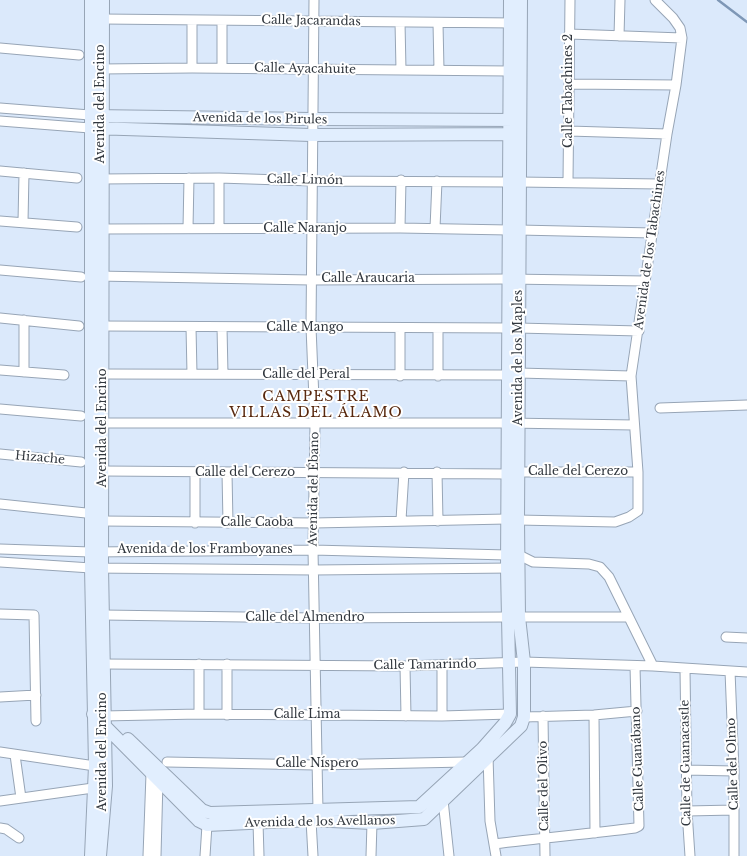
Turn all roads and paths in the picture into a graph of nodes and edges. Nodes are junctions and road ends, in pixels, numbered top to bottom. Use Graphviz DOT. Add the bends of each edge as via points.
graph roads {
  1 [pos="91,0"];
  2 [pos="102,0"];
  3 [pos="314,0"];
  4 [pos="510,0"];
  5 [pos="521,0"];
  6 [pos="570,0"];
  7 [pos="620,0"];
  8 [pos="655,0"];
  9 [pos="102,20"];
  10 [pos="192,20"];
  11 [pos="222,21"];
  12 [pos="314,22"];
  13 [pos="400,22"];
  14 [pos="438,23"];
  15 [pos="515,24"];
  16 [pos="569,34"];
  17 [pos="619,36"];
  18 [pos="682,38"];
  19 [pos="0,48"];
  20 [pos="79,55"];
  21 [pos="192,68"];
  22 [pos="222,68"];
  23 [pos="102,69"];
  24 [pos="312,70"];
  25 [pos="401,70"];
  26 [pos="439,70"];
  27 [pos="509,71"];
  28 [pos="569,84"];
  29 [pos="676,85"];
  30 [pos="0,108"];
  31 [pos="312,119"];
  32 [pos="515,120"];
  33 [pos="0,121"];
  34 [pos="96,122"];
  35 [pos="569,131"];
  36 [pos="311,134"];
  37 [pos="515,134"];
  38 [pos="667,134"];
  39 [pos="0,171"];
  40 [pos="24,173"];
  41 [pos="77,178"];
  42 [pos="189,178"];
  43 [pos="219,178"];
  44 [pos="101,179"];
  45 [pos="402,180"];
  46 [pos="312,181"];
  47 [pos="437,181"];
  48 [pos="568,181"];
  49 [pos="514,182"];
  50 [pos="660,184"];
  51 [pos="0,220"];
  52 [pos="23,222"];
  53 [pos="77,227"];
  54 [pos="188,228"];
  55 [pos="219,228"];
  56 [pos="400,228"];
  57 [pos="435,228"];
  58 [pos="102,229"];
  59 [pos="312,229"];
  60 [pos="514,230"];
  61 [pos="653,233"];
  62 [pos="0,270"];
  63 [pos="91,277"];
  64 [pos="514,279"];
  65 [pos="311,280"];
  66 [pos="645,281"];
  67 [pos="0,318"];
  68 [pos="24,320"];
  69 [pos="78,326"];
  70 [pos="102,326"];
  71 [pos="191,327"];
  72 [pos="222,327"];
  73 [pos="311,327"];
  74 [pos="400,328"];
  75 [pos="438,328"];
  76 [pos="513,328"];
  77 [pos="639,331"];
  78 [pos="0,370"];
  79 [pos="24,372"];
  80 [pos="103,374"];
  81 [pos="192,374"];
  82 [pos="223,374"];
  83 [pos="514,374"];
  84 [pos="64,375"];
  85 [pos="313,376"];
  86 [pos="400,376"];
  87 [pos="438,376"];
  88 [pos="631,376"];
  89 [pos="747,405"];
  90 [pos="660,408"];
  91 [pos="0,409"];
  92 [pos="81,416"];
  93 [pos="103,423"];
  94 [pos="513,423"];
  95 [pos="315,424"];
  96 [pos="634,425"];
  97 [pos="0,454"];
  98 [pos="81,462"];
  99 [pos="103,471"];
  100 [pos="315,472"];
  101 [pos="404,472"];
  102 [pos="437,472"];
  103 [pos="638,472"];
  104 [pos="195,473"];
  105 [pos="227,473"];
  106 [pos="514,473"];
  107 [pos="0,504"];
  108 [pos="638,511"];
  109 [pos="86,513"];
  110 [pos="401,520"];
  111 [pos="513,520"];
  112 [pos="102,521"];
  113 [pos="438,521"];
  114 [pos="195,523"];
  115 [pos="228,523"];
  116 [pos="314,523"];
  117 [pos="0,549"];
  118 [pos="313,550"];
  119 [pos="97,552"];
  120 [pos="513,555"];
  121 [pos="0,562"];
  122 [pos="533,562"];
  123 [pos="96,568"];
  124 [pos="513,568"];
  125 [pos="314,570"];
  126 [pos="0,614"];
  127 [pos="103,616"];
  128 [pos="519,616"];
  129 [pos="507,617"];
  130 [pos="628,617"];
  131 [pos="315,618"];
  132 [pos="726,637"];
  133 [pos="747,638"];
  134 [pos="510,662"];
  135 [pos="524,662"];
  136 [pos="103,664"];
  137 [pos="198,664"];
  138 [pos="227,664"];
  139 [pos="315,665"];
  140 [pos="405,666"];
  141 [pos="442,666"];
  142 [pos="635,666"];
  143 [pos="653,666"];
  144 [pos="685,669"];
  145 [pos="730,671"];
  146 [pos="747,672"];
  147 [pos="36,695"];
  148 [pos="0,697"];
  149 [pos="637,711"];
  150 [pos="199,714"];
  151 [pos="510,714"];
  152 [pos="98,715"];
  153 [pos="227,715"];
  154 [pos="316,715"];
  155 [pos="594,715"];
  156 [pos="406,716"];
  157 [pos="442,716"];
  158 [pos="543,716"];
  159 [pos="524,717"];
  160 [pos="36,721"];
  161 [pos="0,752"];
  162 [pos="485,752"];
  163 [pos="15,754"];
  164 [pos="167,762"];
  165 [pos="466,762"];
  166 [pos="316,765"];
  167 [pos="95,766"];
  168 [pos="686,770"];
  169 [pos="734,771"];
  170 [pos="154,777"];
  171 [pos="100,787"];
  172 [pos="20,798"];
  173 [pos="443,800"];
  174 [pos="0,801"];
  175 [pos="734,810"];
  176 [pos="687,811"];
  177 [pos="314,815"];
  178 [pos="258,822"];
  179 [pos="372,823"];
  180 [pos="207,825"];
  181 [pos="0,828"];
  182 [pos="594,834"];
  183 [pos="544,837"];
  184 [pos="19,838"];
  185 [pos="494,844"];
  186 [pos="92,856"];
  187 [pos="100,856"];
  188 [pos="148,856"];
  189 [pos="156,856"];
  190 [pos="205,856"];
  191 [pos="259,856"];
  192 [pos="313,856"];
  193 [pos="372,856"];
  194 [pos="449,856"];
  195 [pos="496,856"];
  196 [pos="545,856"];
  197 [pos="690,856"];
  198 [pos="734,856"];
  1 -- 34 [label="street, Avenida del Encino"];
  2 -- 9 [label="street, Avenida del Encino"];
  3 -- 12 [label="street, Avenida del Ébano"];
  4 -- 15 [label="street, Avenida de los Maples"];
  5 -- 15 [label="street, Avenida de los Maples"];
  6 -- 16 [label="street, Calle Tabachines 2"];
  7 -- 17 [label="street"];
  8 -- 18 [label="street" via="673,18 680,28"];
  9 -- 10 [label="street, Calle Jacarandas"];
  9 -- 23 [label="street, Avenida del Encino"];
  10 -- 11 [label="street, Calle Jacarandas"];
  10 -- 21 [label="street"];
  11 -- 12 [label="street, Calle Jacarandas"];
  11 -- 22 [label="street"];
  12 -- 13 [label="street, Calle Jacarandas"];
  12 -- 24 [label="street, Avenida del Ébano"];
  13 -- 14 [label="street, Calle Jacarandas"];
  13 -- 25 [label="street"];
  14 -- 15 [label="street, Calle Jacarandas"];
  14 -- 26 [label="street"];
  15 -- 27 [label="street, Avenida de los Maples"];
  15 -- 32 [label="street, Avenida de los Maples"];
  16 -- 17 [label="street"];
  16 -- 28 [label="street, Calle Tabachines 2"];
  17 -- 18 [label="street"];
  18 -- 29 [label="street, Avenida de los Tabachines"];
  19 -- 20 [label="street"];
  21 -- 22 [label="street, Calle Ayacahuite"];
  21 -- 23 [label="street, Calle Ayacahuite"];
  22 -- 24 [label="street, Calle Ayacahuite"];
  23 -- 34 [label="street, Avenida del Encino"];
  24 -- 25 [label="street, Calle Ayacahuite"];
  24 -- 31 [label="street, Avenida del Ébano"];
  25 -- 26 [label="street, Calle Ayacahuite"];
  26 -- 27 [label="street, Calle Ayacahuite"];
  27 -- 32 [label="street, Avenida de los Maples"];
  28 -- 29 [label="street"];
  28 -- 35 [label="street, Calle Tabachines 2"];
  29 -- 38 [label="street, Avenida de los Tabachines"];
  30 -- 34 [label="street, Avenida de los Pirules"];
  31 -- 32 [label="street, Avenida de los Pirules"];
  31 -- 34 [label="street, Avenida de los Pirules"];
  31 -- 36 [label="street, Avenida del Ébano"];
  32 -- 37 [label="street, Avenida de los Maples"];
  33 -- 34 [label="street, Avenida de los Pirules"];
  34 -- 36 [label="street, Avenida de los Pirules"];
  34 -- 44 [label="street, Avenida del Encino"];
  34 -- 63 [label="street, Avenida del Encino"];
  35 -- 38 [label="street"];
  35 -- 48 [label="street, Calle Tabachines 2"];
  36 -- 37 [label="street, Avenida de los Pirules"];
  36 -- 46 [label="street, Avenida del Ébano"];
  37 -- 49 [label="street, Avenida de los Maples"];
  38 -- 50 [label="street, Avenida de los Tabachines"];
  39 -- 40 [label="street"];
  40 -- 41 [label="street"];
  40 -- 52 [label="street"];
  42 -- 43 [label="street, Calle Limón"];
  42 -- 44 [label="street, Calle Limón"];
  42 -- 54 [label="street"];
  43 -- 46 [label="street, Calle Limón"];
  43 -- 55 [label="street"];
  44 -- 58 [label="street, Avenida del Encino"];
  45 -- 46 [label="street, Calle Limón"];
  45 -- 47 [label="street, Calle Limón"];
  45 -- 56 [label="street"];
  46 -- 59 [label="street, Avenida del Ébano"];
  47 -- 49 [label="street, Calle Limón"];
  47 -- 57 [label="street"];
  48 -- 49 [label="street, Calle Limón"];
  48 -- 50 [label="street, Calle Limón"];
  49 -- 60 [label="street, Avenida de los Maples"];
  50 -- 61 [label="street, Avenida de los Tabachines"];
  51 -- 52 [label="street"];
  52 -- 53 [label="street"];
  54 -- 55 [label="street, Calle Naranjo"];
  54 -- 58 [label="street, Calle Naranjo"];
  55 -- 59 [label="street, Calle Naranjo"];
  56 -- 57 [label="street, Calle Naranjo"];
  56 -- 59 [label="street, Calle Naranjo"];
  57 -- 60 [label="street, Calle Naranjo"];
  58 -- 63 [label="street, Avenida del Encino"];
  59 -- 65 [label="street, Avenida del Ébano"];
  60 -- 61 [label="street, Calle Naranjo"];
  60 -- 64 [label="street, Avenida de los Maples"];
  61 -- 66 [label="street, Avenida de los Tabachines"];
  62 -- 63 [label="street, Calle Araucaria"];
  63 -- 65 [label="street, Calle Araucaria"];
  63 -- 70 [label="street, Avenida del Encino"];
  63 -- 119 [label="street, Avenida del Encino"];
  64 -- 65 [label="street, Calle Araucaria"];
  64 -- 66 [label="street, Calle Araucaria"];
  64 -- 76 [label="street, Avenida de los Maples"];
  65 -- 73 [label="street, Avenida del Ébano"];
  66 -- 77 [label="street, Avenida de los Tabachines"];
  67 -- 68 [label="street"];
  68 -- 69 [label="street"];
  68 -- 79 [label="street"];
  70 -- 71 [label="street, Calle Mango"];
  70 -- 80 [label="street, Avenida del Encino"];
  71 -- 72 [label="street, Calle Mango"];
  71 -- 81 [label="street"];
  72 -- 73 [label="street, Calle Mango"];
  72 -- 82 [label="street"];
  73 -- 74 [label="street, Calle Mango"];
  73 -- 85 [label="street, Avenida del Ébano"];
  74 -- 75 [label="street, Calle Mango"];
  74 -- 86 [label="street"];
  75 -- 76 [label="street, Calle Mango"];
  75 -- 87 [label="street"];
  76 -- 77 [label="street, Calle Mango"];
  76 -- 83 [label="street, Avenida de los Maples"];
  77 -- 88 [label="street, Avenida de los Tabachines"];
  78 -- 79 [label="street"];
  79 -- 84 [label="street"];
  80 -- 81 [label="street, Calle del Peral"];
  80 -- 93 [label="street, Avenida del Encino"];
  81 -- 82 [label="street, Calle del Peral"];
  82 -- 85 [label="street, Calle del Peral"];
  83 -- 87 [label="street, Calle del Peral"];
  83 -- 88 [label="street, Calle del Peral"];
  83 -- 94 [label="street, Avenida de los Maples"];
  85 -- 86 [label="street, Calle del Peral"];
  85 -- 95 [label="street, Avenida del Ébano"];
  86 -- 87 [label="street, Calle del Peral"];
  88 -- 96 [label="street, Avenida de los Tabachines"];
  89 -- 90 [label="street"];
  91 -- 92 [label="street"];
  93 -- 95 [label="street"];
  93 -- 99 [label="street, Avenida del Encino"];
  94 -- 95 [label="street"];
  94 -- 96 [label="street"];
  94 -- 106 [label="street, Avenida de los Maples"];
  95 -- 100 [label="street, Avenida del Ébano"];
  96 -- 103 [label="street, Avenida de los Tabachines"];
  97 -- 98 [label="street, Hizache"];
  99 -- 104 [label="street, Calle del Cerezo"];
  99 -- 112 [label="street, Avenida del Encino"];
  100 -- 101 [label="street, Calle del Cerezo"];
  100 -- 105 [label="street, Calle del Cerezo"];
  100 -- 116 [label="street, Avenida del Ébano"];
  101 -- 102 [label="street, Calle del Cerezo"];
  101 -- 110 [label="street"];
  102 -- 106 [label="street, Calle del Cerezo"];
  102 -- 113 [label="street"];
  103 -- 106 [label="street, Calle del Cerezo"];
  103 -- 108 [label="street, Avenida de los Tabachines"];
  104 -- 105 [label="street, Calle del Cerezo"];
  104 -- 114 [label="street"];
  105 -- 115 [label="street"];
  106 -- 111 [label="street, Avenida de los Maples"];
  107 -- 109 [label="street"];
  108 -- 111 [label="street, Calle Caoba" via="615,522"];
  110 -- 113 [label="street, Calle Caoba"];
  110 -- 116 [label="street, Calle Caoba"];
  111 -- 113 [label="street, Calle Caoba"];
  111 -- 120 [label="street, Avenida de los Maples"];
  112 -- 114 [label="street, Calle Caoba"];
  112 -- 119 [label="street, Avenida del Encino"];
  114 -- 115 [label="street, Calle Caoba"];
  115 -- 116 [label="street, Calle Caoba"];
  116 -- 118 [label="street, Avenida del Ébano"];
  117 -- 119 [label="street, Avenida de los Framboyanes"];
  118 -- 119 [label="street, Avenida de los Framboyanes"];
  118 -- 120 [label="street, Avenida de los Framboyanes"];
  118 -- 125 [label="street, Avenida del Ébano"];
  119 -- 123 [label="street, Avenida del Encino"];
  120 -- 122 [label="street, Avenida de los Framboyanes"];
  120 -- 124 [label="street, Avenida de los Maples"];
  121 -- 123 [label="street, Avenida de los Framboyanes"];
  122 -- 124 [label="street, Avenida de los Framboyanes"];
  122 -- 130 [label="street, Avenida de los Framboyanes" via="589,564 600,567 609,576"];
  123 -- 125 [label="street, Avenida de los Framboyanes"];
  123 -- 127 [label="street, Avenida del Encino"];
  123 -- 152 [label="street, Avenida del Encino"];
  124 -- 125 [label="street, Avenida de los Framboyanes"];
  124 -- 128 [label="street, Avenida de los Maples"];
  124 -- 129 [label="street, Avenida de los Maples"];
  125 -- 131 [label="street, Avenida del Ébano"];
  126 -- 147 [label="street" via="34,615"];
  127 -- 131 [label="street, Calle del Almendro"];
  127 -- 136 [label="street, Avenida del Encino"];
  128 -- 130 [label="street"];
  128 -- 135 [label="street, Avenida de los Maples"];
  129 -- 131 [label="street, Calle del Almendro"];
  129 -- 134 [label="street, Avenida de los Maples"];
  130 -- 143 [label="street, Avenida de los Framboyanes"];
  131 -- 139 [label="street, Avenida del Ébano"];
  132 -- 133 [label="street"];
  134 -- 135 [label="street, Calle Tamarindo"];
  134 -- 141 [label="street, Calle Tamarindo"];
  134 -- 151 [label="street, Avenida de los Maples"];
  135 -- 142 [label="street, Calle Tamarindo"];
  135 -- 159 [label="street, Avenida de los Maples"];
  136 -- 137 [label="street, Calle Tamarindo"];
  136 -- 152 [label="street, Avenida del Encino"];
  137 -- 138 [label="street, Calle Tamarindo"];
  137 -- 150 [label="street"];
  138 -- 139 [label="street, Calle Tamarindo"];
  138 -- 153 [label="street"];
  139 -- 140 [label="street, Calle Tamarindo"];
  139 -- 154 [label="street, Avenida del Ébano"];
  140 -- 141 [label="street, Calle Tamarindo"];
  140 -- 156 [label="street"];
  141 -- 157 [label="street"];
  142 -- 143 [label="street, Calle Tamarindo"];
  142 -- 149 [label="street, Calle Guanábano"];
  143 -- 144 [label="street, Calle Tamarindo"];
  144 -- 145 [label="street, Calle Tamarindo"];
  144 -- 168 [label="street, Calle de Guanacastle"];
  145 -- 146 [label="street, Calle Tamarindo"];
  145 -- 169 [label="street, Calle del Olmo"];
  147 -- 148 [label="street"];
  147 -- 160 [label="street"];
  149 -- 155 [label="street"];
  149 -- 182 [label="street, Calle Guanábano" via="639,826"];
  150 -- 152 [label="street, Calle Lima"];
  150 -- 153 [label="street, Calle Lima"];
  151 -- 157 [label="street, Calle Lima"];
  151 -- 162 [label="street, Avenida de los Avellanos"];
  152 -- 167 [label="street, Avenida del Encino"];
  152 -- 170 [label="street"];
  152 -- 171 [label="street, Avenida del Encino"];
  152 -- 177 [label="street, Avenida de los Avellanos" via="202,810 210,813"];
  153 -- 154 [label="street, Calle Lima"];
  154 -- 156 [label="street, Calle Lima"];
  154 -- 166 [label="street, Avenida del Ébano"];
  155 -- 158 [label="street"];
  155 -- 182 [label="street"];
  156 -- 157 [label="street, Calle Lima"];
  158 -- 159 [label="street"];
  158 -- 183 [label="street, Calle del Olivo"];
  159 -- 162 [label="street, Avenida de los Avellanos" via="521,726"];
  161 -- 163 [label="street"];
  162 -- 165 [label="street, Avenida de los Avellanos"];
  162 -- 173 [label="street, Avenida de los Avellanos"];
  162 -- 185 [label="street"];
  163 -- 167 [label="street"];
  163 -- 172 [label="street"];
  164 -- 166 [label="street, Calle Níspero"];
  165 -- 166 [label="street, Calle Níspero"];
  165 -- 177 [label="street, Avenida de los Avellanos" via="419,806"];
  166 -- 177 [label="street, Avenida del Ébano"];
  167 -- 171 [label="street, Avenida del Encino"];
  168 -- 169 [label="street"];
  168 -- 176 [label="street, Calle de Guanacastle"];
  169 -- 175 [label="street, Calle del Olmo"];
  170 -- 180 [label="street" via="199,821"];
  170 -- 188 [label="street"];
  170 -- 189 [label="street"];
  171 -- 172 [label="street"];
  171 -- 186 [label="street, Avenida del Encino"];
  171 -- 187 [label="street, Avenida del Encino"];
  172 -- 174 [label="street"];
  173 -- 179 [label="street, Avenida de los Avellanos" via="424,819"];
  173 -- 194 [label="street"];
  175 -- 176 [label="street"];
  175 -- 198 [label="street, Calle del Olmo"];
  176 -- 197 [label="street, Calle de Guanacastle"];
  177 -- 178 [label="street, Avenida de los Avellanos"];
  177 -- 179 [label="street, Avenida de los Avellanos"];
  177 -- 192 [label="street, Avenida del Ébano"];
  178 -- 180 [label="street, Avenida de los Avellanos"];
  178 -- 191 [label="street"];
  179 -- 193 [label="street"];
  180 -- 190 [label="street"];
  181 -- 184 [label="street"];
  182 -- 183 [label="street, Calle Guanábano"];
  183 -- 185 [label="street, Calle Guanábano"];
  183 -- 196 [label="street, Calle del Olivo"];
  185 -- 195 [label="street"];
}
